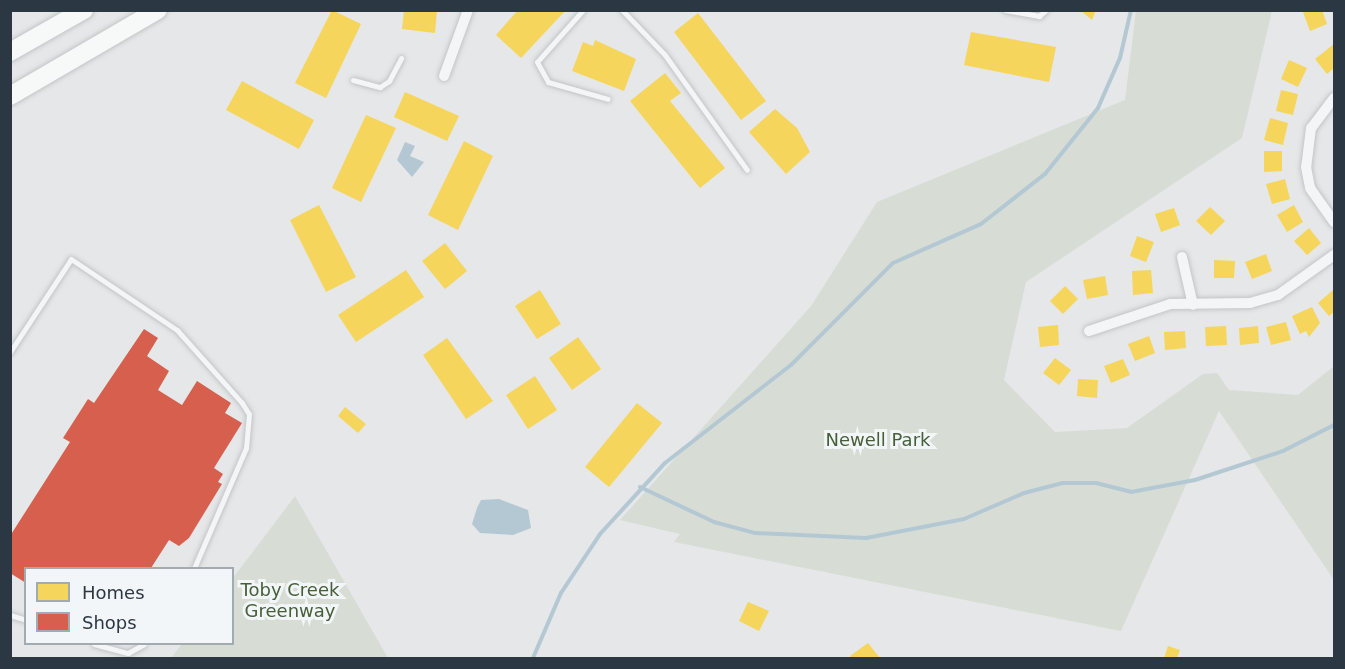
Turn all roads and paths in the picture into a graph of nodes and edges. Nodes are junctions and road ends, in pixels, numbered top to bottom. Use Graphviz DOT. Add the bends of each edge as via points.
graph roads {
  1 [pos="84,10"];
  2 [pos="468,10"];
  3 [pos="583,10"];
  4 [pos="622,10"];
  5 [pos="1005,10"];
  6 [pos="1046,10"];
  7 [pos="154,12"];
  8 [pos="14,52"];
  9 [pos="401,58"];
  10 [pos="444,76"];
  11 [pos="353,80"];
  12 [pos="10,96"];
  13 [pos="1335,98"];
  14 [pos="608,99"];
  15 [pos="747,170"];
  16 [pos="1335,222"];
  17 [pos="1335,255"];
  18 [pos="1182,257"];
  19 [pos="1193,305"];
  20 [pos="1089,331"];
  21 [pos="10,352"];
  22 [pos="194,567"];
  23 [pos="98,645"];
  24 [pos="142,645"];
  1 -- 8 [label="main road"];
  2 -- 10 [label="street"];
  3 -- 14 [label="lane" via="537,62 548,82"];
  4 -- 15 [label="lane" via="665,55"];
  5 -- 6 [label="lane" via="1039,16"];
  7 -- 12 [label="main road"];
  9 -- 11 [label="lane" via="389,81 380,87"];
  13 -- 16 [label="street" via="1311,128 1306,167 1310,188"];
  17 -- 19 [label="street" via="1278,295 1250,303"];
  18 -- 19 [label="street"];
  19 -- 20 [label="street" via="1150,308"];
  21 -- 22 [label="lane" via="71,259 177,330 242,403 250,424 246,448"];
  23 -- 24 [label="lane" via="128,653"];
}
